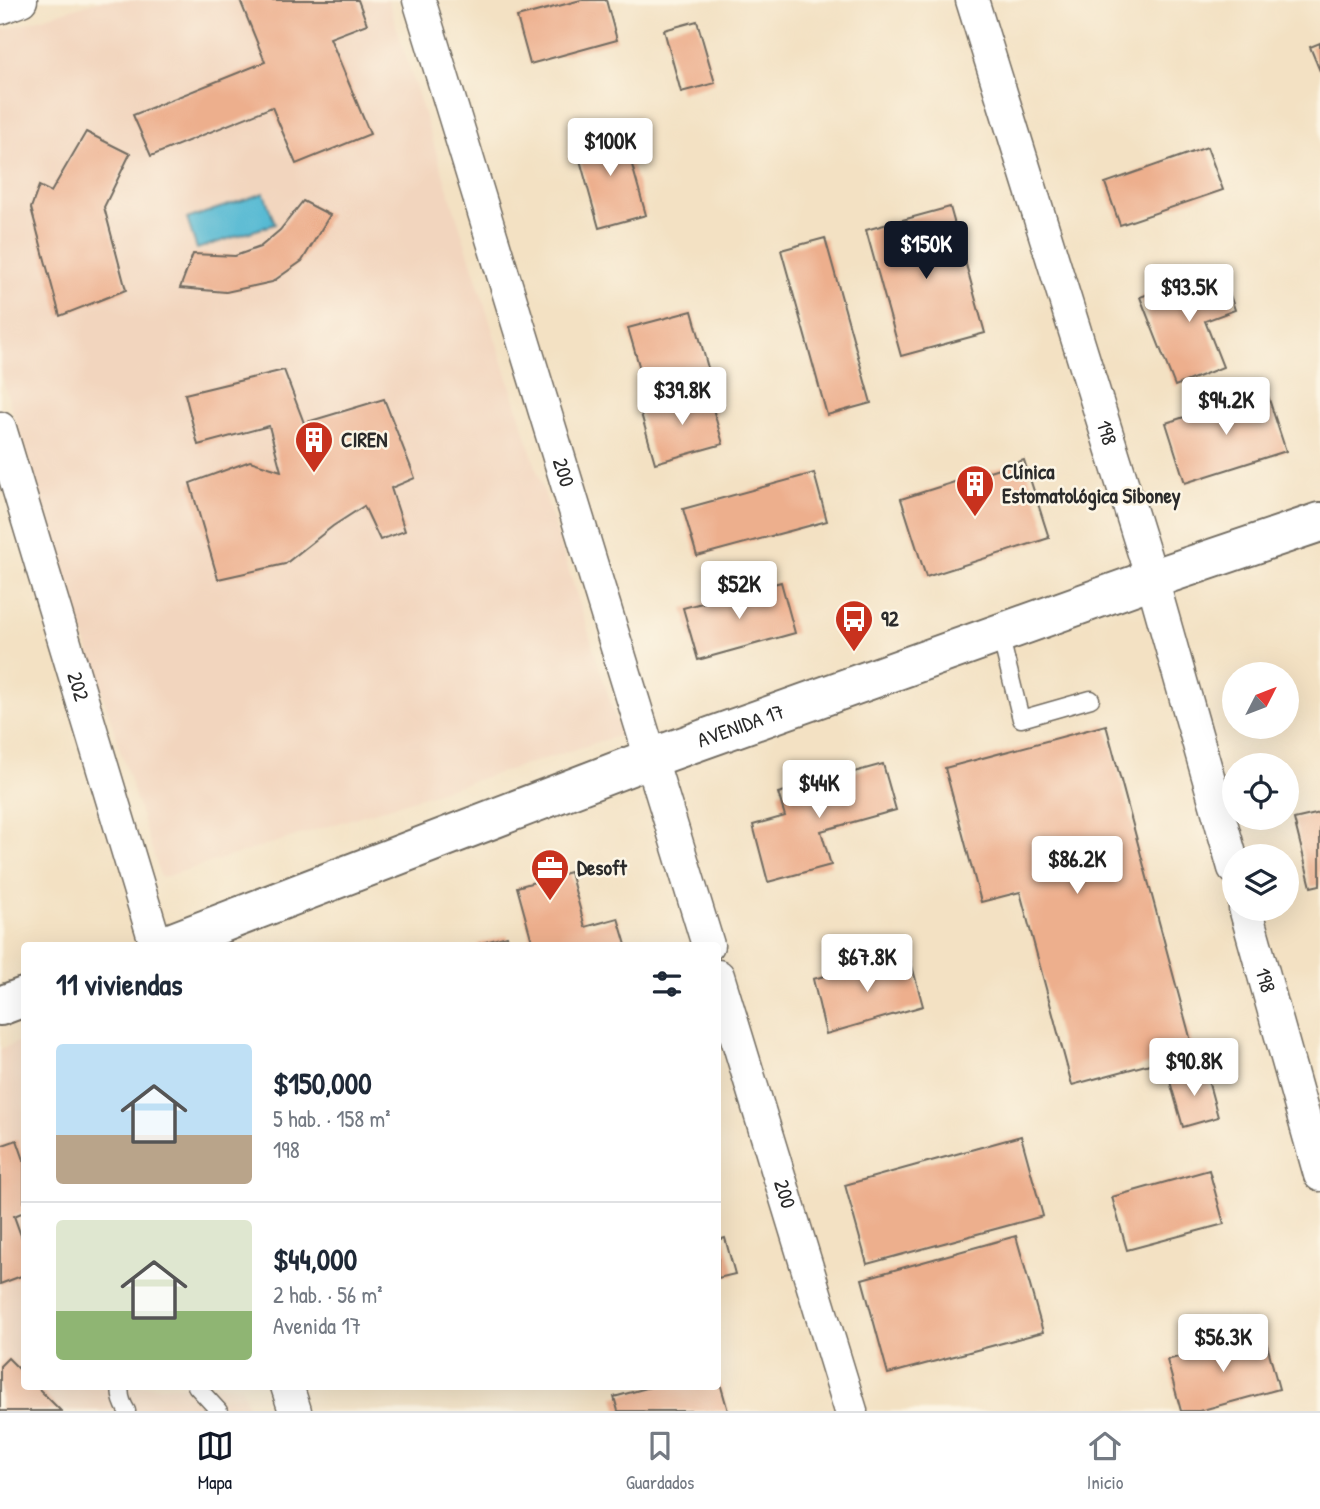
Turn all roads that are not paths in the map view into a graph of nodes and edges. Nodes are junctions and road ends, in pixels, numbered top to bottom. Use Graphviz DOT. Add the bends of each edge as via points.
graph roads {
  1 [pos="21,0"];
  2 [pos="419,0"];
  3 [pos="972,0"];
  4 [pos="0,8"];
  5 [pos="0,428"];
  6 [pos="1320,522"];
  7 [pos="1152,579"];
  8 [pos="1000,634"];
  9 [pos="1091,699"];
  10 [pos="651,758"];
  11 [pos="1227,844"];
  12 [pos="1249,921"];
  13 [pos="155,942"];
  14 [pos="173,942"];
  15 [pos="707,942"];
  16 [pos="721,986"];
  17 [pos="21,998"];
  18 [pos="0,1006"];
  19 [pos="1320,1175"];
  20 [pos="120,1390"];
  21 [pos="200,1390"];
  22 [pos="288,1390"];
  23 [pos="127,1411"];
  24 [pos="219,1411"];
  25 [pos="295,1411"];
  26 [pos="851,1411"];
  1 -- 4 [label="street"];
  2 -- 10 [label="street, 200"];
  3 -- 7 [label="street, 198"];
  5 -- 13 [label="street, 202"];
  6 -- 7 [label="street, AVENIDA 17"];
  7 -- 8 [label="street, AVENIDA 17"];
  7 -- 11 [label="street, 198"];
  8 -- 9 [label="lane" via="1021,719"];
  8 -- 10 [label="street, AVENIDA 17"];
  10 -- 14 [label="street, AVENIDA 17"];
  10 -- 15 [label="street, 200"];
  12 -- 19 [label="street, 198"];
  16 -- 26 [label="street, 200"];
  17 -- 18 [label="street"];
  20 -- 23 [label="lane"];
  21 -- 24 [label="lane"];
  22 -- 25 [label="street"];
}
